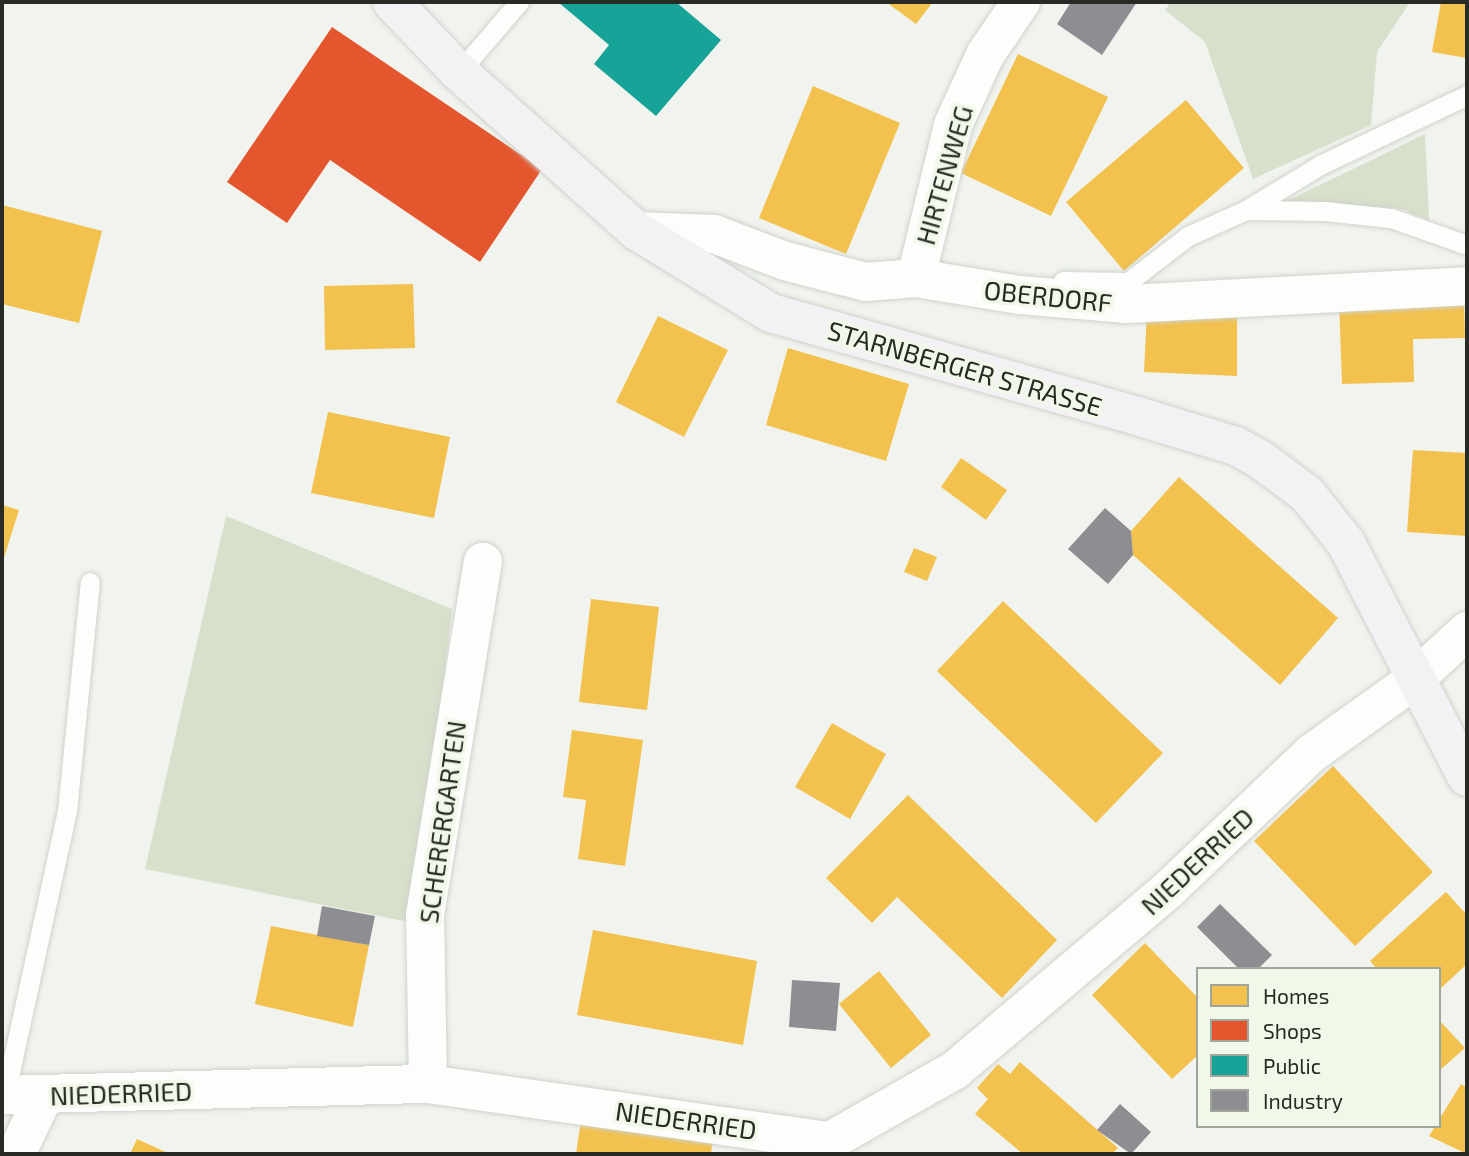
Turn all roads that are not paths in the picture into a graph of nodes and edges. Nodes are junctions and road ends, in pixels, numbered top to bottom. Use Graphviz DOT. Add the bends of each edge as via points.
graph roads {
  1 [pos="393,2"];
  2 [pos="519,2"];
  3 [pos="1021,2"];
  4 [pos="459,72"];
  5 [pos="1467,95"];
  6 [pos="1246,210"];
  7 [pos="637,231"];
  8 [pos="1467,245"];
  9 [pos="916,278"];
  10 [pos="1467,286"];
  11 [pos="1020,296"];
  12 [pos="483,562"];
  13 [pos="90,582"];
  14 [pos="1467,631"];
  15 [pos="1414,680"];
  16 [pos="1467,777"];
  17 [pos="428,1084"];
  18 [pos="4,1095"];
  19 [pos="44,1096"];
  20 [pos="836,1150"];
  21 [pos="16,1154"];
  1 -- 4 [label="main road, STARNBERGER STRASSE"];
  2 -- 4 [label="lane"];
  3 -- 9 [label="street, HIRTENWEG" via="985,55 953,125"];
  4 -- 7 [label="main road, STARNBERGER STRASSE"];
  5 -- 6 [label="lane" via="1322,164"];
  6 -- 8 [label="lane" via="1391,218"];
  6 -- 11 [label="lane" via="1188,236 1128,282 1055,281"];
  7 -- 9 [label="street, OBERDORF" via="714,234 785,261 866,282"];
  7 -- 15 [label="main road, STARNBERGER STRASSE" via="771,313 1137,416 1236,446 1261,460 1307,494 1346,543"];
  9 -- 11 [label="street, OBERDORF"];
  10 -- 11 [label="street, OBERDORF" via="1127,304"];
  12 -- 17 [label="street, SCHERERGARTEN" via="425,915"];
  13 -- 18 [label="lane, NIEDERRIED" via="66,811"];
  14 -- 15 [label="street, NIEDERRIED"];
  15 -- 16 [label="main road, STARNBERGER STRASSE"];
  15 -- 20 [label="street, NIEDERRIED" via="1312,753 1167,891 955,1070"];
  17 -- 19 [label="street, NIEDERRIED"];
  17 -- 20 [label="street, NIEDERRIED"];
  18 -- 19 [label="street, NIEDERRIED"];
  19 -- 21 [label="street"];
}
